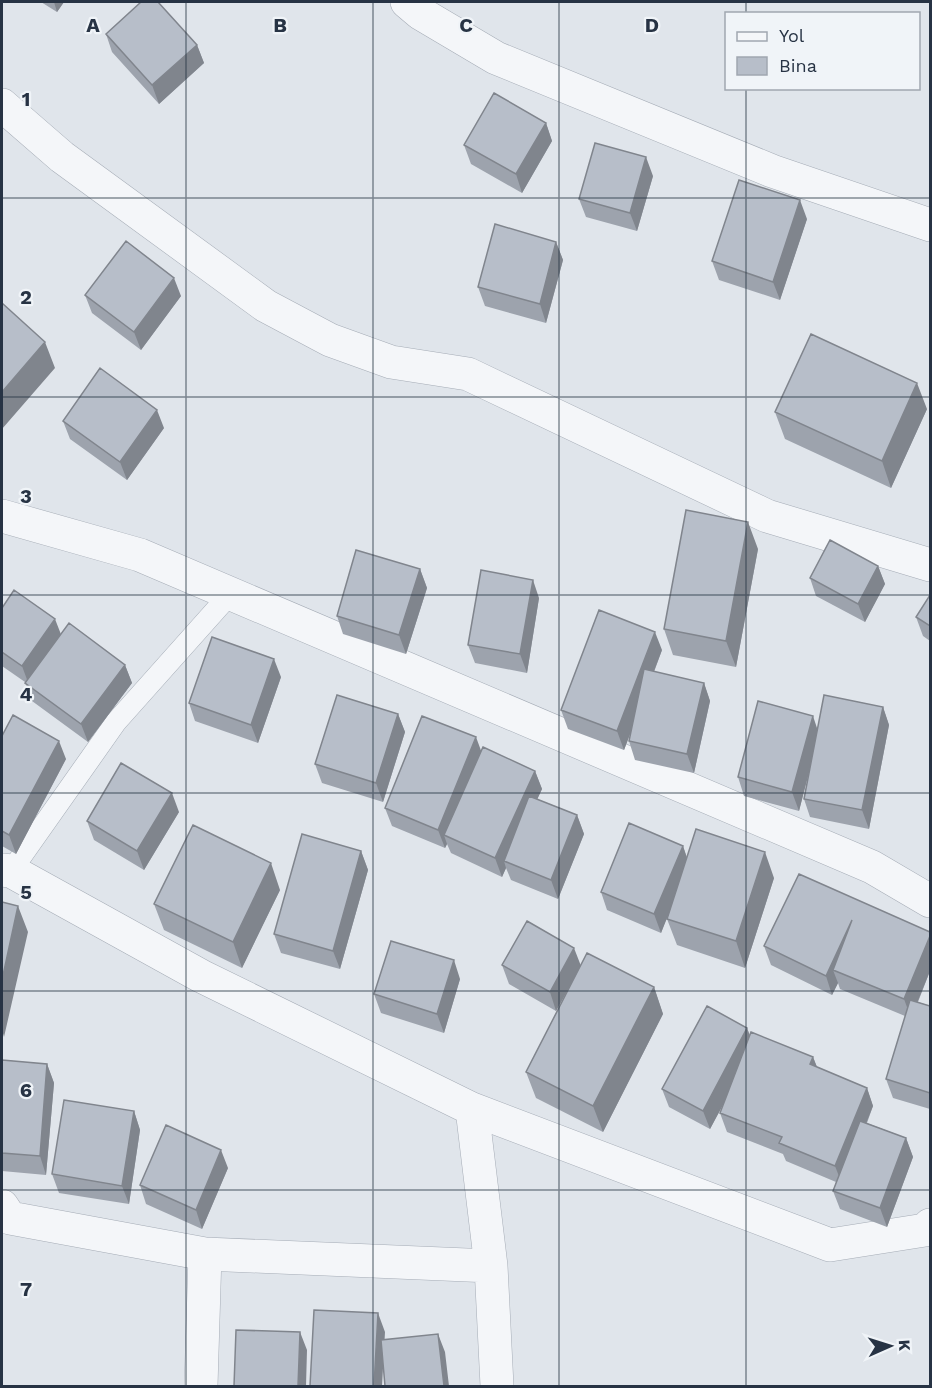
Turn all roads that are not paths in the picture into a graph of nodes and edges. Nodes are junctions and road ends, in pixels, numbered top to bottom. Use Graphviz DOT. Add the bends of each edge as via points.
graph roads {
  1 [pos="407,2"];
  2 [pos="2,105"];
  3 [pos="930,225"];
  4 [pos="2,516"];
  5 [pos="930,565"];
  6 [pos="231,593"];
  7 [pos="6,870"];
  8 [pos="930,901"];
  9 [pos="472,1109"];
  10 [pos="4,1220"];
  11 [pos="929,1229"];
  12 [pos="205,1254"];
  13 [pos="491,1266"];
  14 [pos="201,1386"];
  15 [pos="497,1386"];
  1 -- 3 [label="street" via="507,62 772,171"];
  2 -- 5 [label="street" via="62,157 266,306 330,340 391,362 468,374 767,516"];
  4 -- 6 [label="street" via="140,555"];
  6 -- 7 [label="lane" via="116,722"];
  6 -- 8 [label="street" via="872,867"];
  7 -- 9 [label="street" via="201,976"];
  9 -- 11 [label="street" via="830,1245"];
  9 -- 13 [label="street"];
  10 -- 12 [label="street"];
  12 -- 13 [label="street"];
  12 -- 14 [label="street"];
  13 -- 15 [label="street"];
}
